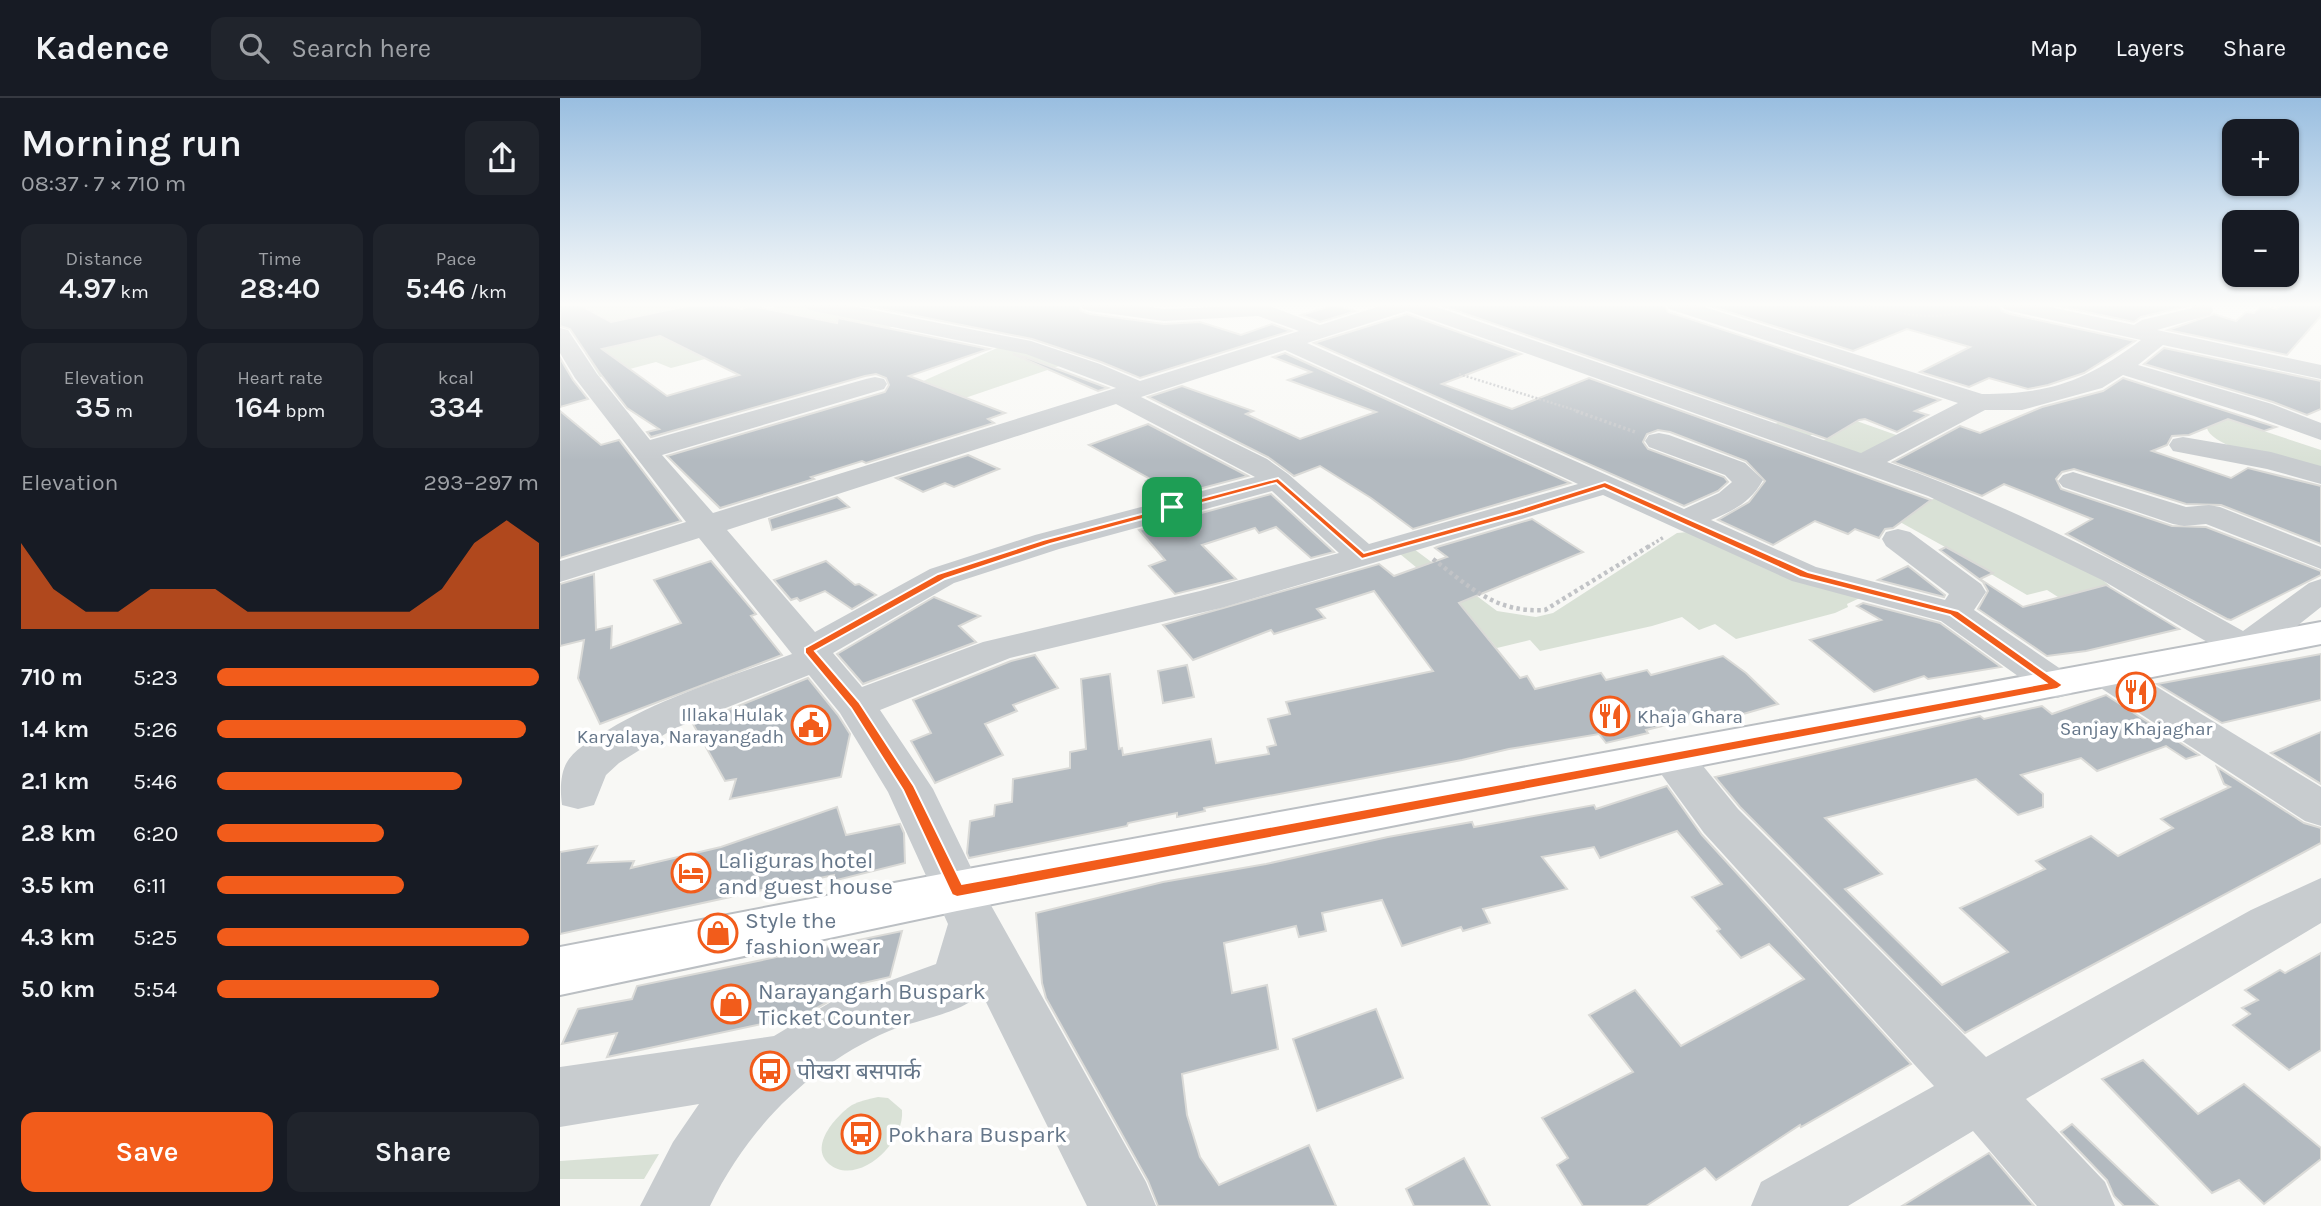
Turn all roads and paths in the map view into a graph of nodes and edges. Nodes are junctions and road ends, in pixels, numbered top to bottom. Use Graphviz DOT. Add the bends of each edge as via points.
graph roads {
  1 [pos="573,357"];
  2 [pos="1056,357"];
  3 [pos="1245,357"];
  4 [pos="1319,357"];
  5 [pos="1557,357"];
  6 [pos="1838,357"];
  7 [pos="2129,357"];
  8 [pos="2270,357"];
  9 [pos="2311,364"];
  10 [pos="2120,367"];
  11 [pos="1459,374"];
  12 [pos="876,384"];
  13 [pos="1130,393"];
  14 [pos="1980,402"];
  15 [pos="2321,432"];
  16 [pos="1658,441"];
  17 [pos="2183,446"];
  18 [pos="644,451"];
  19 [pos="1863,463"];
  20 [pos="2321,475"];
  21 [pos="1278,480"];
  22 [pos="2073,481"];
  23 [pos="1605,485"];
  24 [pos="1686,521"];
  25 [pos="707,527"];
  26 [pos="1898,539"];
  27 [pos="1411,542"];
  28 [pos="1362,556"];
  29 [pos="2321,559"];
  30 [pos="560,572"];
  31 [pos="2321,590"];
  32 [pos="1954,613"];
  33 [pos="2321,634"];
  34 [pos="2245,648"];
  35 [pos="812,654"];
  36 [pos="2108,674"];
  37 [pos="2057,685"];
  38 [pos="855,705"];
  39 [pos="1670,757"];
  40 [pos="578,793"];
  41 [pos="2321,809"];
  42 [pos="2321,899"];
  43 [pos="966,907"];
  44 [pos="560,971"];
  45 [pos="788,1062"];
  46 [pos="1980,1093"];
  47 [pos="560,1097"];
  48 [pos="674,1206"];
  49 [pos="1122,1206"];
  50 [pos="1785,1206"];
  51 [pos="2081,1206"];
  1 -- 18 [label="street"];
  2 -- 13 [label="street" via="1092,369"];
  3 -- 13 [label="street"];
  4 -- 23 [label="street"];
  5 -- 19 [label="street"];
  6 -- 14 [label="street"];
  7 -- 10 [label="street"];
  8 -- 9 [label="street"];
  10 -- 14 [label="street" via="2093,383 2045,398"];
  10 -- 15 [label="street"];
  11 -- 16 [label="path"];
  12 -- 18 [label="street"];
  13 -- 21 [label="street"];
  13 -- 25 [label="street"];
  14 -- 19 [label="street"];
  16 -- 24 [label="street" via="1735,469 1748,480 1736,496"];
  17 -- 20 [label="street"];
  18 -- 25 [label="street"];
  19 -- 34 [label="street" via="2009,522 2114,573"];
  21 -- 28 [label="street"];
  21 -- 35 [label="street" via="968,567 917,588"];
  22 -- 29 [label="street" via="2184,517 2209,514"];
  23 -- 24 [label="street"];
  23 -- 27 [label="street"];
  24 -- 27 [label="path" via="1545,610 1527,613 1493,604"];
  24 -- 32 [label="street" via="1804,574"];
  25 -- 30 [label="street"];
  25 -- 35 [label="street"];
  26 -- 32 [label="street" via="1968,592"];
  27 -- 28 [label="street"];
  28 -- 38 [label="street" via="1208,600 997,650"];
  31 -- 34 [label="street"];
  32 -- 37 [label="street"];
  33 -- 34 [label="main road"];
  34 -- 36 [label="main road"];
  35 -- 38 [label="street"];
  35 -- 40 [label="street" via="659,719 586,768"];
  36 -- 37 [label="main road"];
  36 -- 41 [label="street"];
  37 -- 39 [label="main road"];
  38 -- 43 [label="street" via="910,789"];
  39 -- 43 [label="main road"];
  39 -- 46 [label="street" via="1721,821"];
  42 -- 46 [label="street"];
  43 -- 44 [label="main road"];
  43 -- 45 [label="street" via="960,979 940,991 874,1010"];
  43 -- 49 [label="street"];
  45 -- 47 [label="street"];
  45 -- 48 [label="street" via="748,1093 709,1142"];
  46 -- 50 [label="street"];
  46 -- 51 [label="street"];
}
